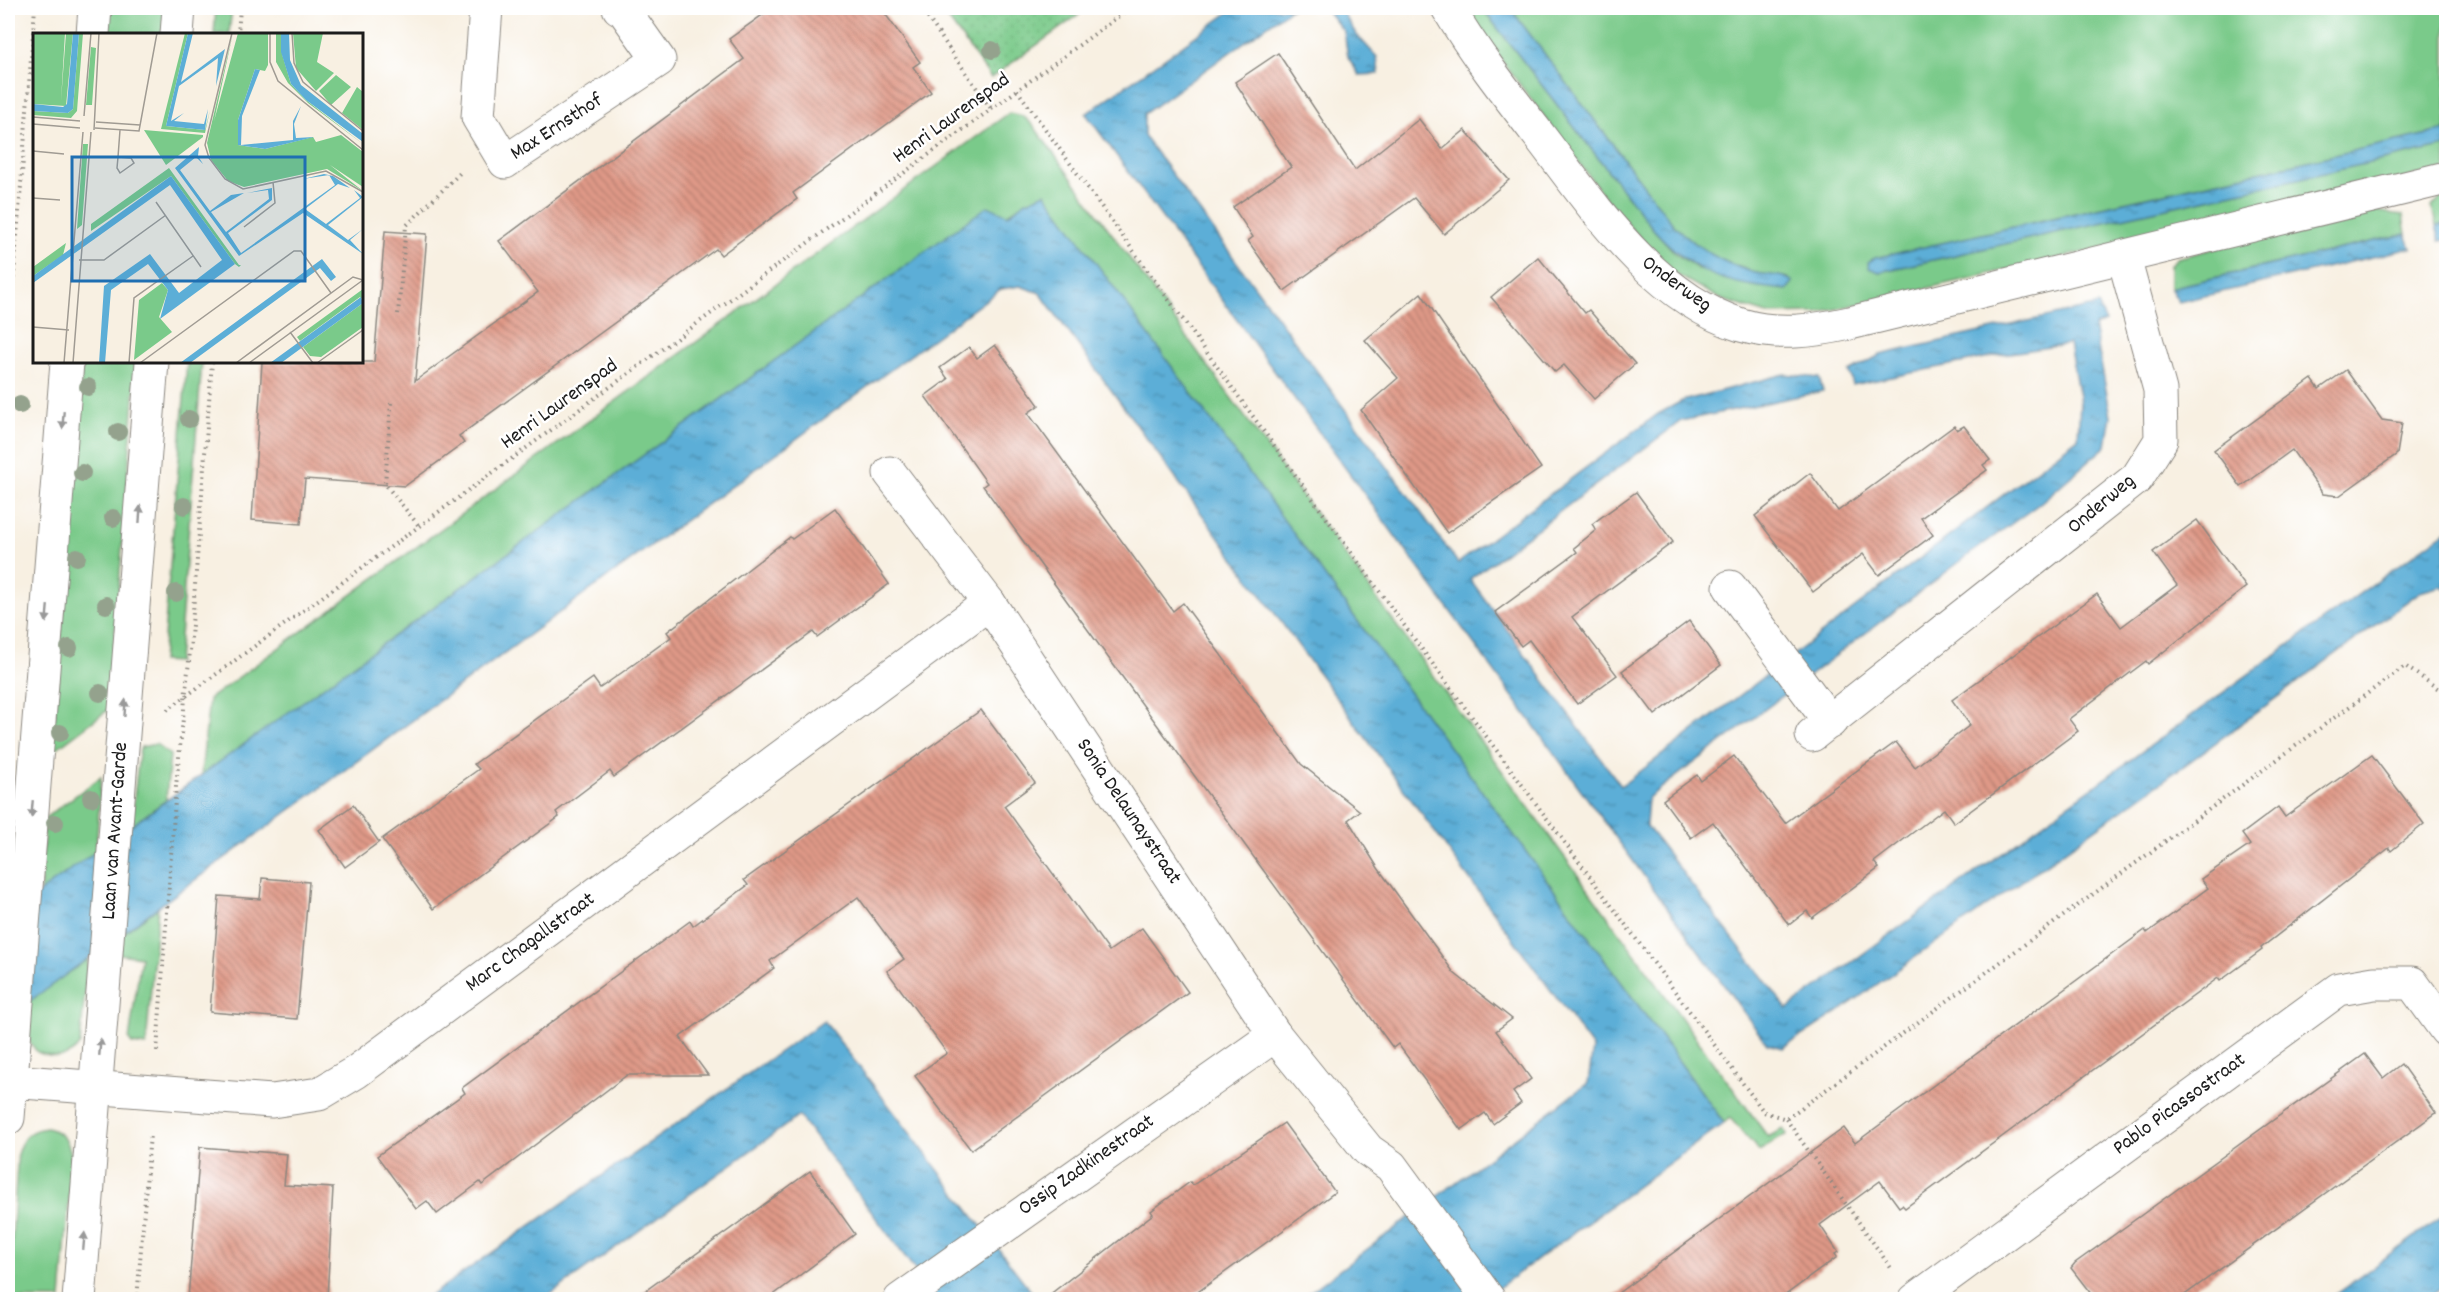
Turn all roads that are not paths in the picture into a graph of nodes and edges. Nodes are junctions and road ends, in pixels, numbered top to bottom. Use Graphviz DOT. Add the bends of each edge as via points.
graph roads {
  1 [pos="95,8"];
  2 [pos="179,8"];
  3 [pos="486,8"];
  4 [pos="619,8"];
  5 [pos="1448,8"];
  6 [pos="93,33"];
  7 [pos="177,33"];
  8 [pos="2446,178"];
  9 [pos="2124,258"];
  10 [pos="67,363"];
  11 [pos="152,363"];
  12 [pos="890,474"];
  13 [pos="1730,587"];
  14 [pos="989,603"];
  15 [pos="2446,1030"];
  16 [pos="1275,1035"];
  17 [pos="10,1081"];
  18 [pos="96,1088"];
  19 [pos="8,1118"];
  20 [pos="79,1299"];
  21 [pos="900,1299"];
  22 [pos="1489,1299"];
  23 [pos="1915,1299"];
  1 -- 6 [label="street"];
  2 -- 7 [label="street"];
  3 -- 4 [label="street, Max Ernsthof" via="478,117 505,162 659,60"];
  5 -- 9 [label="street, Onderweg" via="1495,77 1635,255 1684,296 1742,325 1779,332 1824,329"];
  8 -- 9 [label="street, Onderweg"];
  9 -- 13 [label="street, Onderweg" via="2160,390 2161,440 2137,478 1819,719 1781,657"];
  10 -- 17 [label="street, one-way"];
  18 -- 11 [label="street, Laan van Avant-Garde, one-way"];
  12 -- 14 [label="street, Sonia Delaunaystraat"];
  14 -- 16 [label="street, Sonia Delaunaystraat"];
  14 -- 18 [label="street, Marc Chagallstraat" via="337,1085 304,1098 272,1101"];
  15 -- 23 [label="street, Pablo Picassostraat" via="2412,983 2374,983 2339,989"];
  16 -- 21 [label="street, Ossip Zadkinestraat"];
  16 -- 22 [label="street, Sonia Delaunaystraat" via="1368,1150 1392,1166"];
  17 -- 18 [label="street, Marc Chagallstraat"];
  17 -- 19 [label="street"];
  20 -- 18 [label="street, Laan van Avant-Garde, one-way"];
}
